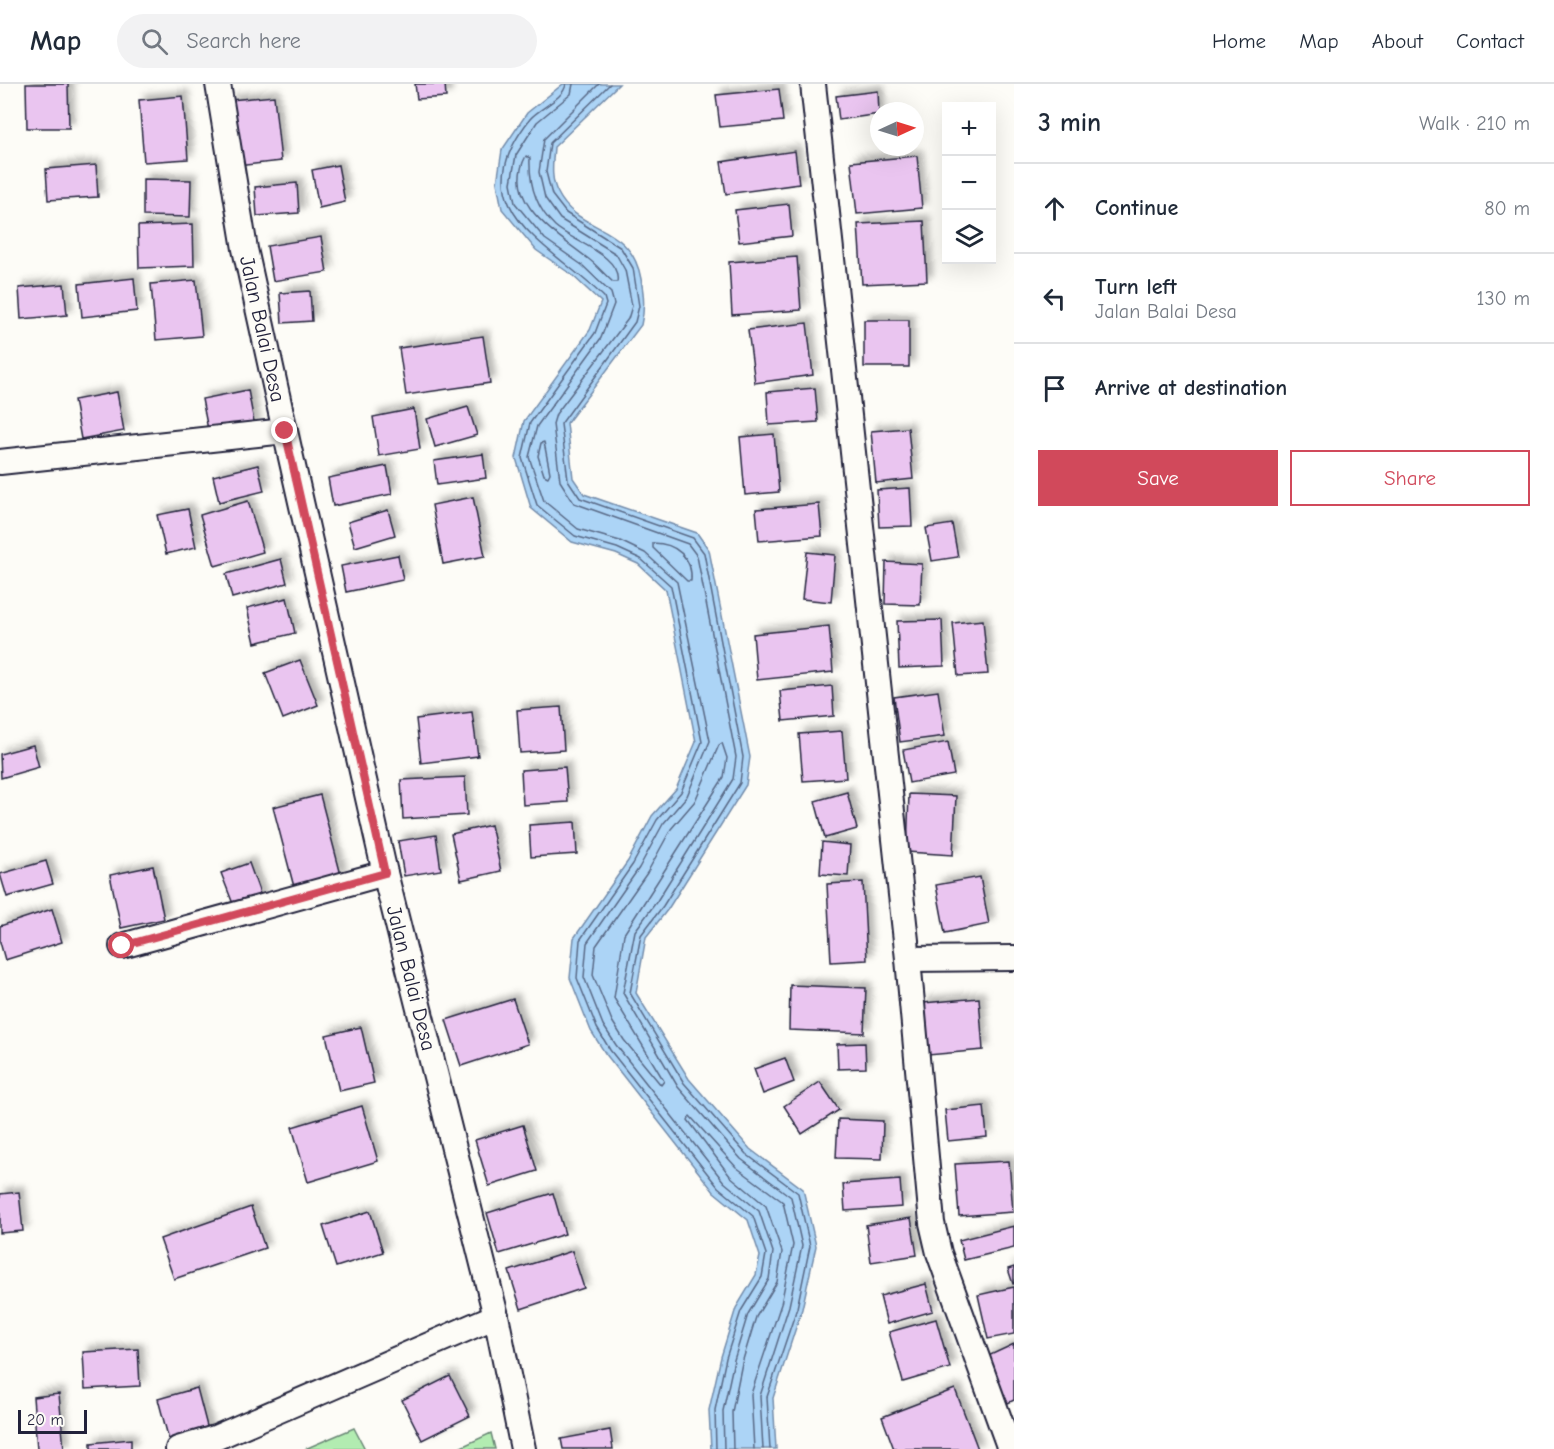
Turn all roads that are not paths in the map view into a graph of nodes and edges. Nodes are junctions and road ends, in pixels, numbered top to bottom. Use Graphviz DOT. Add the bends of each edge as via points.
graph roads {
  1 [pos="218,84"];
  2 [pos="813,84"];
  3 [pos="285,431"];
  4 [pos="0,462"];
  5 [pos="385,873"];
  6 [pos="122,946"];
  7 [pos="1014,958"];
  8 [pos="908,959"];
  9 [pos="496,1316"];
  10 [pos="178,1449"];
  11 [pos="523,1449"];
  12 [pos="1010,1449"];
  1 -- 3 [label="street, Jalan Balai Desa" via="245,249"];
  2 -- 8 [label="street"];
  3 -- 4 [label="street"];
  3 -- 5 [label="street, Jalan Balai Desa"];
  5 -- 6 [label="street"];
  5 -- 9 [label="street, Jalan Balai Desa"];
  7 -- 8 [label="street"];
  8 -- 12 [label="street" via="934,1238"];
  9 -- 10 [label="street" via="215,1438"];
  9 -- 11 [label="street, Jalan Balai Desa"];
}
